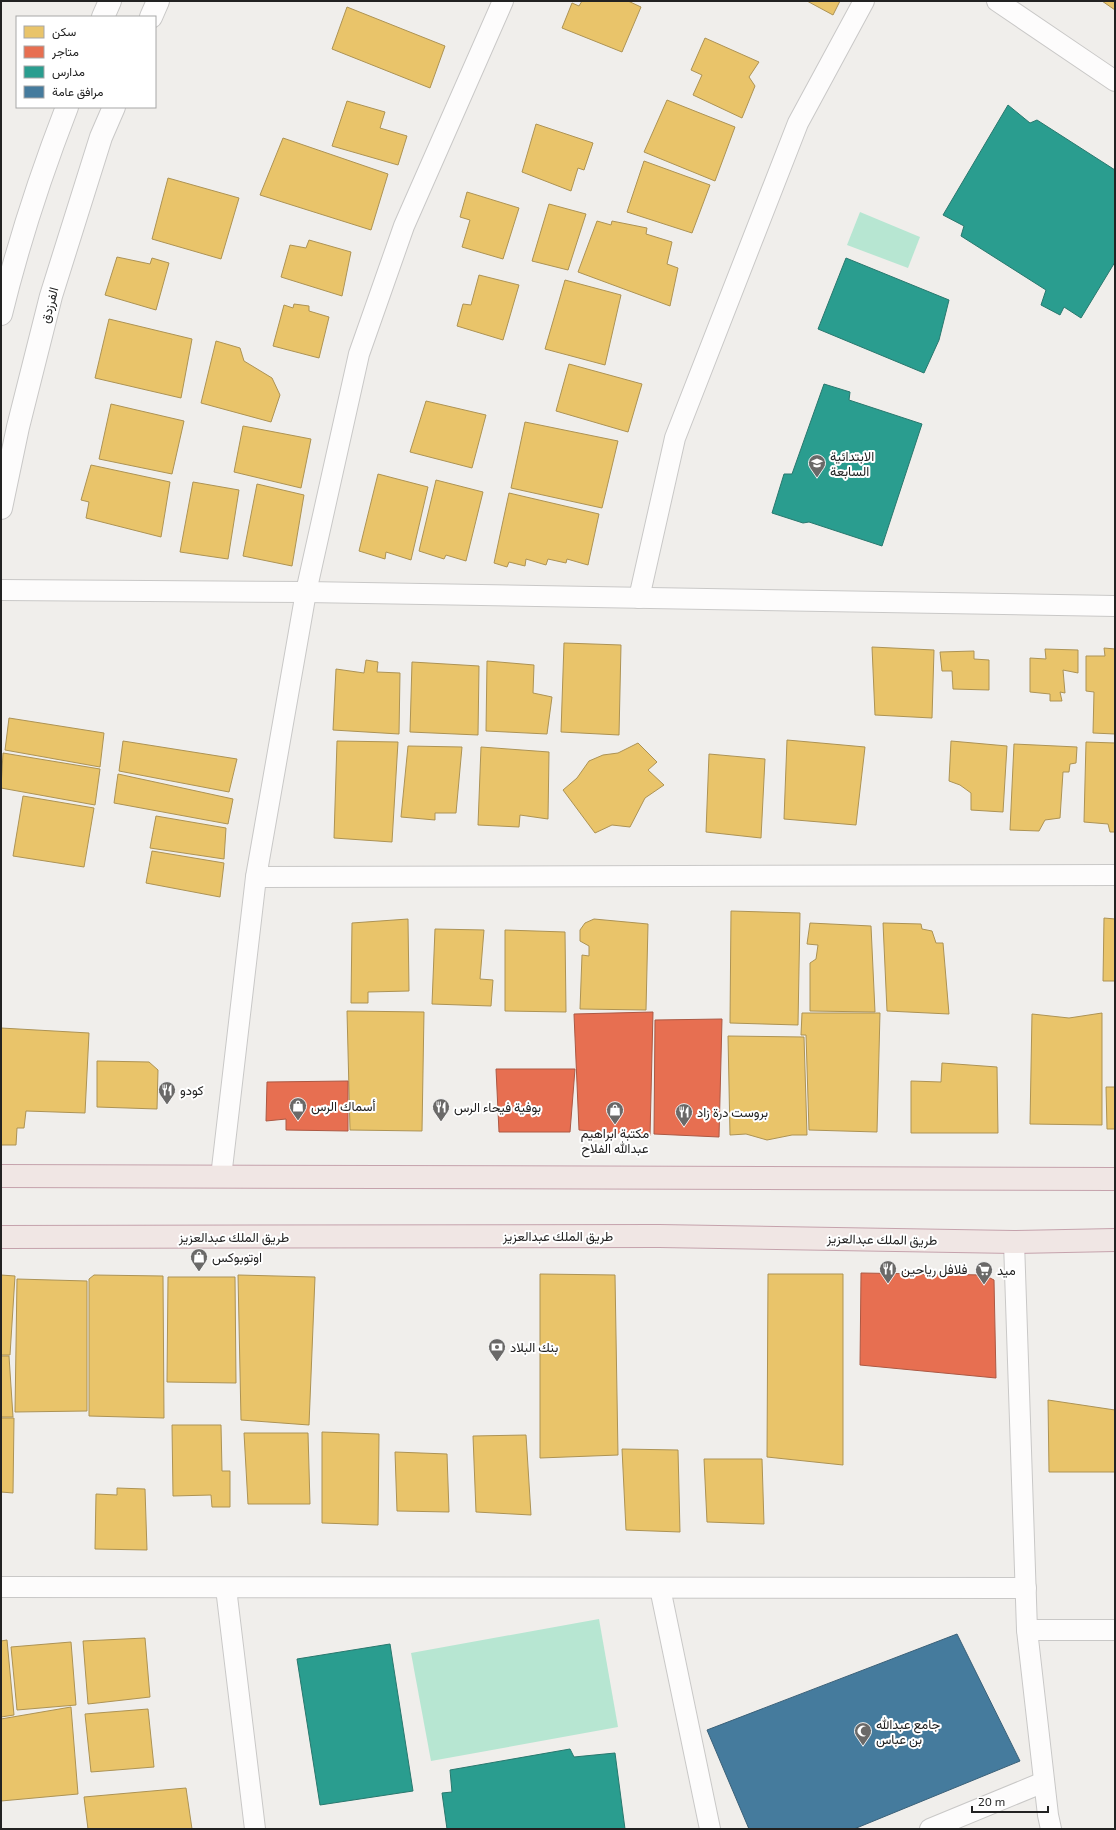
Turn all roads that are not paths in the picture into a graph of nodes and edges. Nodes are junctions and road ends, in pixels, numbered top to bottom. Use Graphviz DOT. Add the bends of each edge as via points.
graph roads {
  1 [pos="110,1"];
  2 [pos="158,1"];
  3 [pos="503,1"];
  4 [pos="864,1"];
  5 [pos="997,1"];
  6 [pos="103,16"];
  7 [pos="151,16"];
  8 [pos="1115,81"];
  9 [pos="67,108"];
  10 [pos="114,108"];
  11 [pos="1,314"];
  12 [pos="1,508"];
  13 [pos="1,590"];
  14 [pos="306,592"];
  15 [pos="639,598"];
  16 [pos="1115,606"];
  17 [pos="1115,875"];
  18 [pos="256,877"];
  19 [pos="1,1176"];
  20 [pos="221,1177"];
  21 [pos="1115,1179"];
  22 [pos="1,1237"];
  23 [pos="1115,1240"];
  24 [pos="1014,1242"];
  25 [pos="1,1587"];
  26 [pos="226,1588"];
  27 [pos="660,1588"];
  28 [pos="1026,1588"];
  29 [pos="1027,1630"];
  30 [pos="1115,1630"];
  31 [pos="1044,1782"];
  32 [pos="255,1829"];
  33 [pos="710,1829"];
  34 [pos="930,1829"];
  35 [pos="1052,1829"];
  1 -- 6 [label="street"];
  2 -- 7 [label="street"];
  3 -- 14 [label="street" via="404,226 359,354"];
  4 -- 15 [label="street" via="798,123 675,438"];
  5 -- 8 [label="street"];
  9 -- 11 [label="street" via="46,163 8,283"];
  10 -- 12 [label="street, الفرزدق" via="101,137 51,296 18,427"];
  13 -- 14 [label="street"];
  14 -- 15 [label="street"];
  14 -- 18 [label="street"];
  15 -- 16 [label="street"];
  17 -- 18 [label="street"];
  18 -- 20 [label="street"];
  19 -- 20 [label="highway"];
  20 -- 21 [label="highway"];
  22 -- 24 [label="highway, طريق الملك عبدالعزيز" via="659,1236"];
  23 -- 24 [label="highway, طريق الملك عبدالعزيز"];
  24 -- 28 [label="street"];
  25 -- 26 [label="street"];
  26 -- 27 [label="street"];
  26 -- 32 [label="street"];
  27 -- 28 [label="street"];
  27 -- 33 [label="street"];
  28 -- 29 [label="street"];
  29 -- 30 [label="street"];
  29 -- 31 [label="street"];
  31 -- 34 [label="street"];
  31 -- 35 [label="street"];
}
